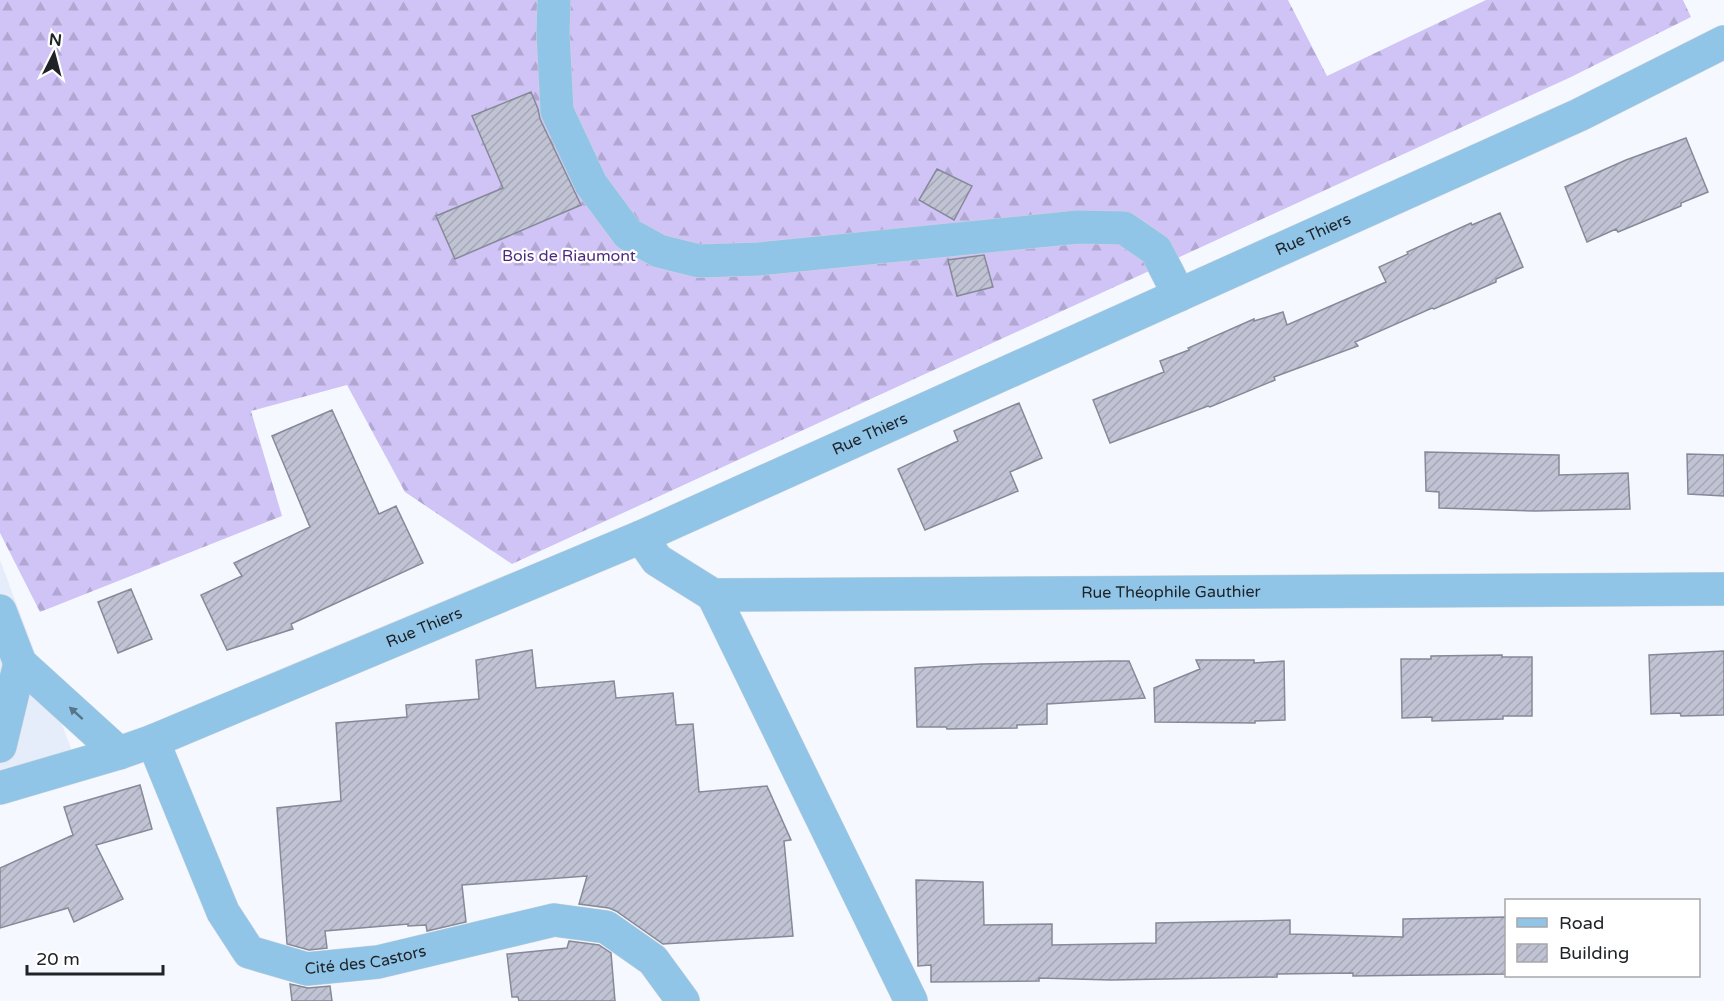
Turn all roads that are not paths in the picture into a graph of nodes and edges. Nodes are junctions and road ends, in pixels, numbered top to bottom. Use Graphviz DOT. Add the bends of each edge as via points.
graph roads {
  1 [pos="554,0"];
  2 [pos="1724,42"];
  3 [pos="1179,295"];
  4 [pos="641,537"];
  5 [pos="1724,589"];
  6 [pos="713,595"];
  7 [pos="0,611"];
  8 [pos="20,663"];
  9 [pos="153,741"];
  10 [pos="0,746"];
  11 [pos="119,753"];
  12 [pos="0,788"];
  13 [pos="683,1001"];
  14 [pos="911,1001"];
  1 -- 3 [label="street" via="557,111 591,184 628,234 659,251 699,261 759,259 1078,227 1124,228 1156,250"];
  2 -- 3 [label="street, Rue Thiers" via="1579,115"];
  3 -- 4 [label="street, Rue Thiers"];
  4 -- 6 [label="street" via="657,561"];
  4 -- 9 [label="street, Rue Thiers"];
  5 -- 6 [label="street, Rue Théophile Gauthier"];
  6 -- 14 [label="street"];
  7 -- 8 [label="street"];
  8 -- 10 [label="street"];
  11 -- 8 [label="street, one-way"];
  9 -- 11 [label="street, Rue Thiers"];
  9 -- 13 [label="street, Cité des Castors" via="223,912 249,952 307,969 378,962 554,920 606,927 653,960"];
  11 -- 12 [label="street, Rue Thiers"];
}
